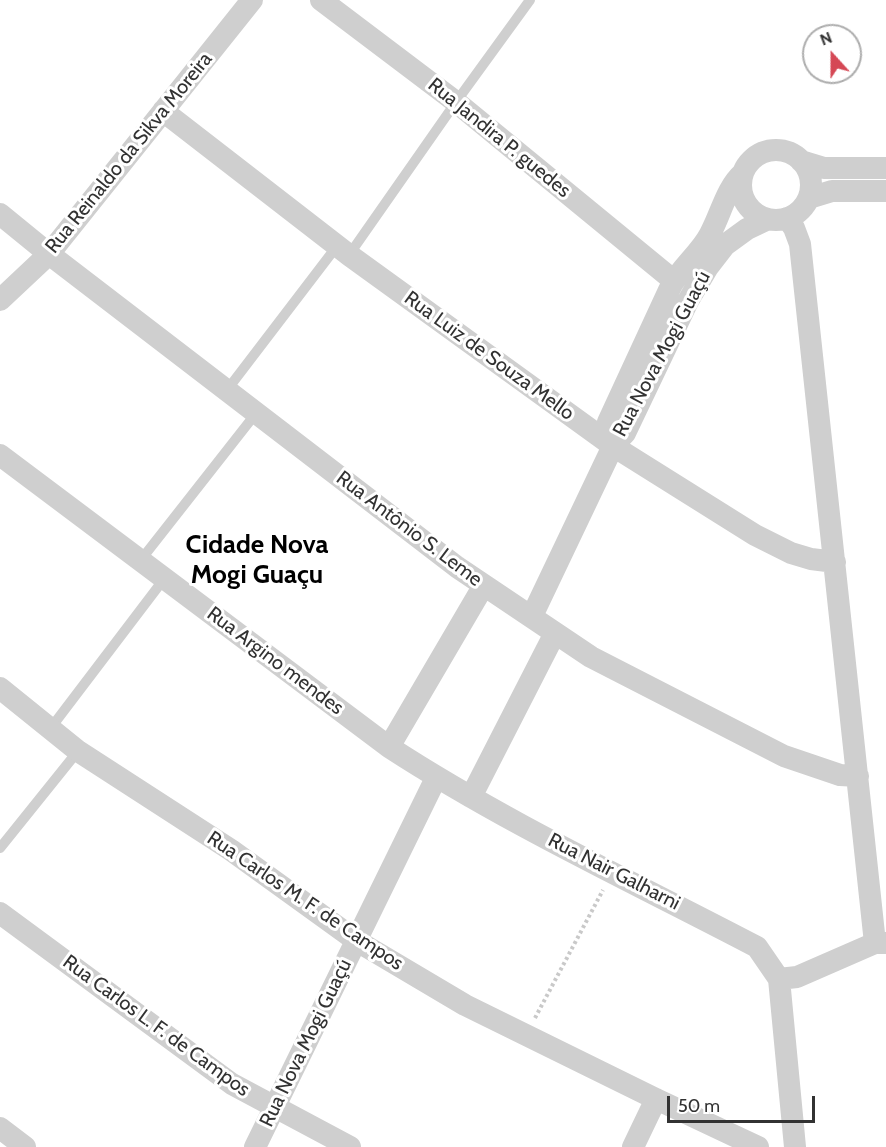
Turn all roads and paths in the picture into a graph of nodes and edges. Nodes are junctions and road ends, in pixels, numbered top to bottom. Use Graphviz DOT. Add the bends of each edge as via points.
graph roads {
  1 [pos="252,0"];
  2 [pos="321,0"];
  3 [pos="530,0"];
  4 [pos="456,102"];
  5 [pos="163,111"];
  6 [pos="801,161"];
  7 [pos="879,168"];
  8 [pos="743,173"];
  9 [pos="879,191"];
  10 [pos="809,198"];
  11 [pos="0,214"];
  12 [pos="778,219"];
  13 [pos="343,250"];
  14 [pos="49,254"];
  15 [pos="701,261"];
  16 [pos="671,285"];
  17 [pos="0,300"];
  18 [pos="688,302"];
  19 [pos="227,390"];
  20 [pos="257,412"];
  21 [pos="613,446"];
  22 [pos="0,455"];
  23 [pos="140,561"];
  24 [pos="836,562"];
  25 [pos="164,579"];
  26 [pos="484,585"];
  27 [pos="532,616"];
  28 [pos="555,633"];
  29 [pos="0,688"];
  30 [pos="50,729"];
  31 [pos="389,747"];
  32 [pos="78,750"];
  33 [pos="858,776"];
  34 [pos="436,778"];
  35 [pos="471,797"];
  36 [pos="0,848"];
  37 [pos="612,872"];
  38 [pos="0,913"];
  39 [pos="357,941"];
  40 [pos="880,943"];
  41 [pos="779,979"];
  42 [pos="526,1035"];
  43 [pos="656,1099"];
  44 [pos="275,1107"];
  45 [pos="0,1128"];
  46 [pos="25,1147"];
  47 [pos="255,1147"];
  48 [pos="350,1147"];
  49 [pos="633,1147"];
  50 [pos="758,1147"];
  51 [pos="795,1147"];
  1 -- 5 [label="street, Rua Reinaldo da Sikva Moreira"];
  2 -- 4 [label="street, Rua Jandira P. guedes"];
  3 -- 4 [label="lane"];
  4 -- 13 [label="lane"];
  4 -- 16 [label="street, Rua Jandira P. guedes"];
  5 -- 13 [label="street, Rua Luiz de Souza Mello"];
  5 -- 14 [label="street, Rua Reinaldo da Sikva Moreira"];
  6 -- 7 [label="street" via="824,168"];
  6 -- 8 [label="street" via="784,151 764,153 755,157"];
  6 -- 10 [label="street" via="810,178"];
  7 -- 9 [label="street"];
  8 -- 12 [label="street" via="741,192 750,210"];
  8 -- 15 [label="street, Rua Nova Mogi Guaçú" via="735,180"];
  9 -- 10 [label="street" via="832,191"];
  10 -- 12 [label="street" via="796,214"];
  11 -- 14 [label="street, Rua Antônio S. Leme"];
  12 -- 15 [label="street, Rua Nova Mogi Guaçú" via="747,229"];
  12 -- 24 [label="street" via="794,228 800,244"];
  13 -- 19 [label="lane"];
  13 -- 21 [label="street, Rua Luiz de Souza Mello"];
  14 -- 17 [label="street, Rua Reinaldo da Sikva Moreira"];
  14 -- 19 [label="street, Rua Antônio S. Leme"];
  15 -- 16 [label="street, Rua Nova Mogi Guaçú"];
  15 -- 18 [label="street, Rua Nova Mogi Guaçú"];
  16 -- 18 [label="street, Rua Jandira P. guedes" via="675,299"];
  16 -- 21 [label="street, Rua Nova Mogi Guaçú" via="608,422"];
  18 -- 21 [label="street, Rua Nova Mogi Guaçú" via="625,434"];
  19 -- 20 [label="street, Rua Antônio S. Leme"];
  20 -- 23 [label="lane"];
  20 -- 26 [label="street, Rua Antônio S. Leme"];
  21 -- 24 [label="street, Rua Luiz de Souza Mello" via="755,535 791,553"];
  21 -- 27 [label="street, Rua Nova Mogi Guaçú"];
  22 -- 23 [label="street, Rua Argino mendes"];
  23 -- 25 [label="street, Rua Argino mendes"];
  24 -- 33 [label="street"];
  25 -- 30 [label="lane"];
  25 -- 31 [label="street, Rua Argino mendes"];
  26 -- 27 [label="street, Rua Antônio S. Leme"];
  26 -- 31 [label="street"];
  27 -- 28 [label="street, Rua Antônio S. Leme"];
  28 -- 33 [label="street, Rua Antônio S. Leme" via="591,657 784,756 840,775"];
  28 -- 35 [label="street"];
  29 -- 30 [label="street, Rua Carlos M. F. de Campos"];
  30 -- 32 [label="street, Rua Carlos M. F. de Campos"];
  31 -- 34 [label="street, Rua Argino mendes"];
  32 -- 36 [label="lane"];
  32 -- 39 [label="street, Rua Carlos M. F. de Campos" via="231,850"];
  33 -- 40 [label="street"];
  34 -- 35 [label="street, Rua Nair Galharni"];
  34 -- 39 [label="street, Rua Nova Mogi Guaçú"];
  35 -- 37 [label="street, Rua Nair Galharni"];
  37 -- 41 [label="street, Rua Nair Galharni" via="757,947"];
  37 -- 42 [label="path"];
  38 -- 44 [label="street, Rua Carlos L. F. de Campos" via="232,1084"];
  39 -- 42 [label="street, Rua Carlos M. F. de Campos" via="465,1005"];
  39 -- 44 [label="street, Rua Nova Mogi Guaçú"];
  40 -- 41 [label="street" via="797,977"];
  41 -- 51 [label="street"];
  42 -- 43 [label="street, Rua Carlos M. F. de Campos"];
  43 -- 49 [label="street"];
  43 -- 50 [label="street, Rua Carlos M. F. de Campos"];
  44 -- 47 [label="street, Rua Nova Mogi Guaçú"];
  44 -- 48 [label="street, Rua Carlos L. F. de Campos"];
  45 -- 46 [label="street"];
}
